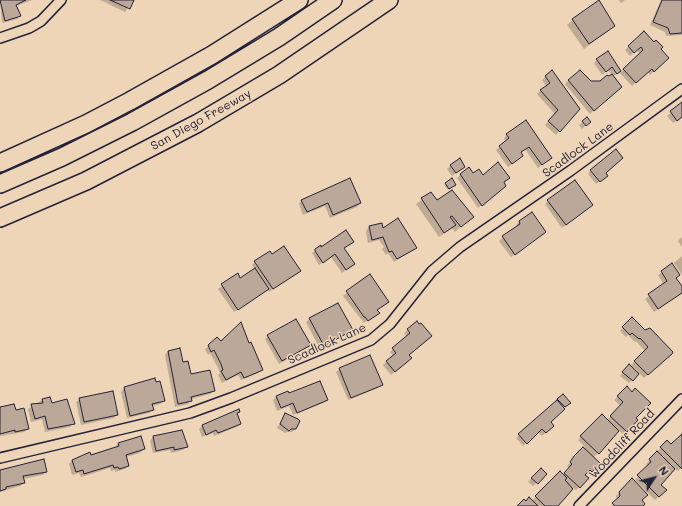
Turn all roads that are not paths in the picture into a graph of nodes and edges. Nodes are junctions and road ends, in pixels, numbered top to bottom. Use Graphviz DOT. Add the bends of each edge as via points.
graph roads {
  1 [pos="61,0"];
  2 [pos="299,0"];
  3 [pos="333,0"];
  4 [pos="389,0"];
  5 [pos="0,38"];
  6 [pos="682,89"];
  7 [pos="0,163"];
  8 [pos="0,184"];
  9 [pos="0,218"];
  10 [pos="682,399"];
  11 [pos="0,458"];
  12 [pos="579,506"];
  1 -- 5 [label="street" via="41,21"];
  2 -- 7 [label="highway" via="218,52 130,101"];
  3 -- 8 [label="highway" via="272,41 132,122"];
  4 -- 9 [label="highway, San Diego Freeway" via="279,75 198,123 86,181"];
  6 -- 11 [label="street, Scadlock Lane" via="460,247 432,271 390,324 371,340 190,413"];
  10 -- 12 [label="street, Woodcliff Road"];
}
